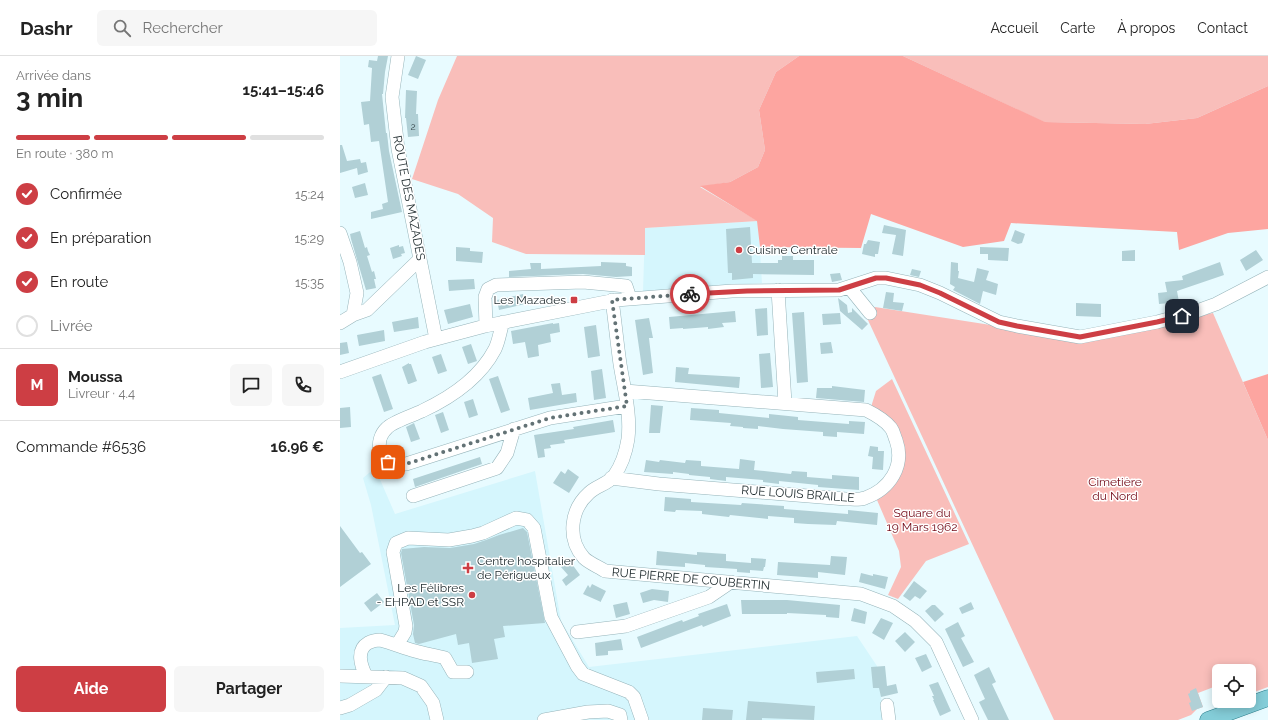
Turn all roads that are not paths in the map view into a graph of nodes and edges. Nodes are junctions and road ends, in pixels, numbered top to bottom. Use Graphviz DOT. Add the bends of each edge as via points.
graph roads {
  1 [pos="398,56"];
  2 [pos="340,233"];
  3 [pos="420,259"];
  4 [pos="1268,277"];
  5 [pos="844,289"];
  6 [pos="778,290"];
  7 [pos="630,298"];
  8 [pos="612,300"];
  9 [pos="870,313"];
  10 [pos="353,315"];
  11 [pos="503,322"];
  12 [pos="340,323"];
  13 [pos="486,326"];
  14 [pos="436,339"];
  15 [pos="340,372"];
  16 [pos="625,391"];
  17 [pos="785,403"];
  18 [pos="627,406"];
  19 [pos="514,429"];
  20 [pos="611,478"];
  21 [pos="413,496"];
  22 [pos="732,582"];
  23 [pos="577,632"];
  24 [pos="397,645"];
  25 [pos="467,672"];
  26 [pos="340,676"];
  27 [pos="366,676"];
  28 [pos="386,677"];
  29 [pos="1268,698"];
  30 [pos="887,705"];
  31 [pos="340,708"];
  32 [pos="437,720"];
  33 [pos="544,720"];
  34 [pos="621,720"];
  35 [pos="642,720"];
  36 [pos="889,720"];
  37 [pos="972,720"];
  38 [pos="1208,720"];
  1 -- 3 [label="street, ROUTE DES MAZADES" via="392,97 398,149"];
  2 -- 10 [label="street" via="357,293"];
  3 -- 10 [label="street" via="367,310"];
  3 -- 14 [label="street, ROUTE DES MAZADES"];
  4 -- 5 [label="street" via="1216,304 1194,312 1080,337 999,322 946,295 905,281 876,278"];
  5 -- 6 [label="street"];
  5 -- 9 [label="street"];
  6 -- 7 [label="street"];
  6 -- 17 [label="street"];
  7 -- 8 [label="street"];
  7 -- 13 [label="street" via="626,286 583,282 496,285 488,289 485,297"];
  8 -- 11 [label="street"];
  8 -- 16 [label="street, RUE PIERRE DE COUBERTIN"];
  10 -- 12 [label="street"];
  11 -- 13 [label="street"];
  11 -- 19 [label="street" via="495,348 482,370 462,389 435,405 387,427 378,444 381,454 388,462 397,465"];
  13 -- 14 [label="street"];
  14 -- 15 [label="street"];
  16 -- 17 [label="street, RUE LOUIS BRAILLE"];
  16 -- 18 [label="street, RUE PIERRE DE COUBERTIN"];
  17 -- 20 [label="street, RUE LOUIS BRAILLE" via="866,410 879,417 892,429 898,447 898,466 892,479 881,490 863,498 846,499"];
  18 -- 19 [label="street" via="550,418"];
  18 -- 20 [label="street, RUE PIERRE DE COUBERTIN" via="628,441 623,458"];
  19 -- 21 [label="street" via="507,453 498,468"];
  20 -- 22 [label="street, RUE PIERRE DE COUBERTIN" via="588,493 578,507 572,524 574,544 585,559 605,571"];
  22 -- 23 [label="street" via="709,596 626,626"];
  22 -- 37 [label="street, RUE PIERRE DE COUBERTIN" via="861,594 893,606 916,621 936,642"];
  24 -- 25 [label="street" via="445,658 453,672"];
  24 -- 27 [label="street" via="378,640 365,645 360,658"];
  24 -- 35 [label="street" via="406,626 393,552 396,543 408,538 449,540 472,536 483,534 516,518 527,520 534,528 551,616 577,666 583,674 629,692 634,697"];
  26 -- 27 [label="street"];
  27 -- 28 [label="street"];
  28 -- 31 [label="street" via="376,690"];
  28 -- 32 [label="street" via="403,678 421,686 433,702"];
  29 -- 38 [label="main road"];
  30 -- 36 [label="street"];
  33 -- 34 [label="street" via="608,711 620,715"];
}
